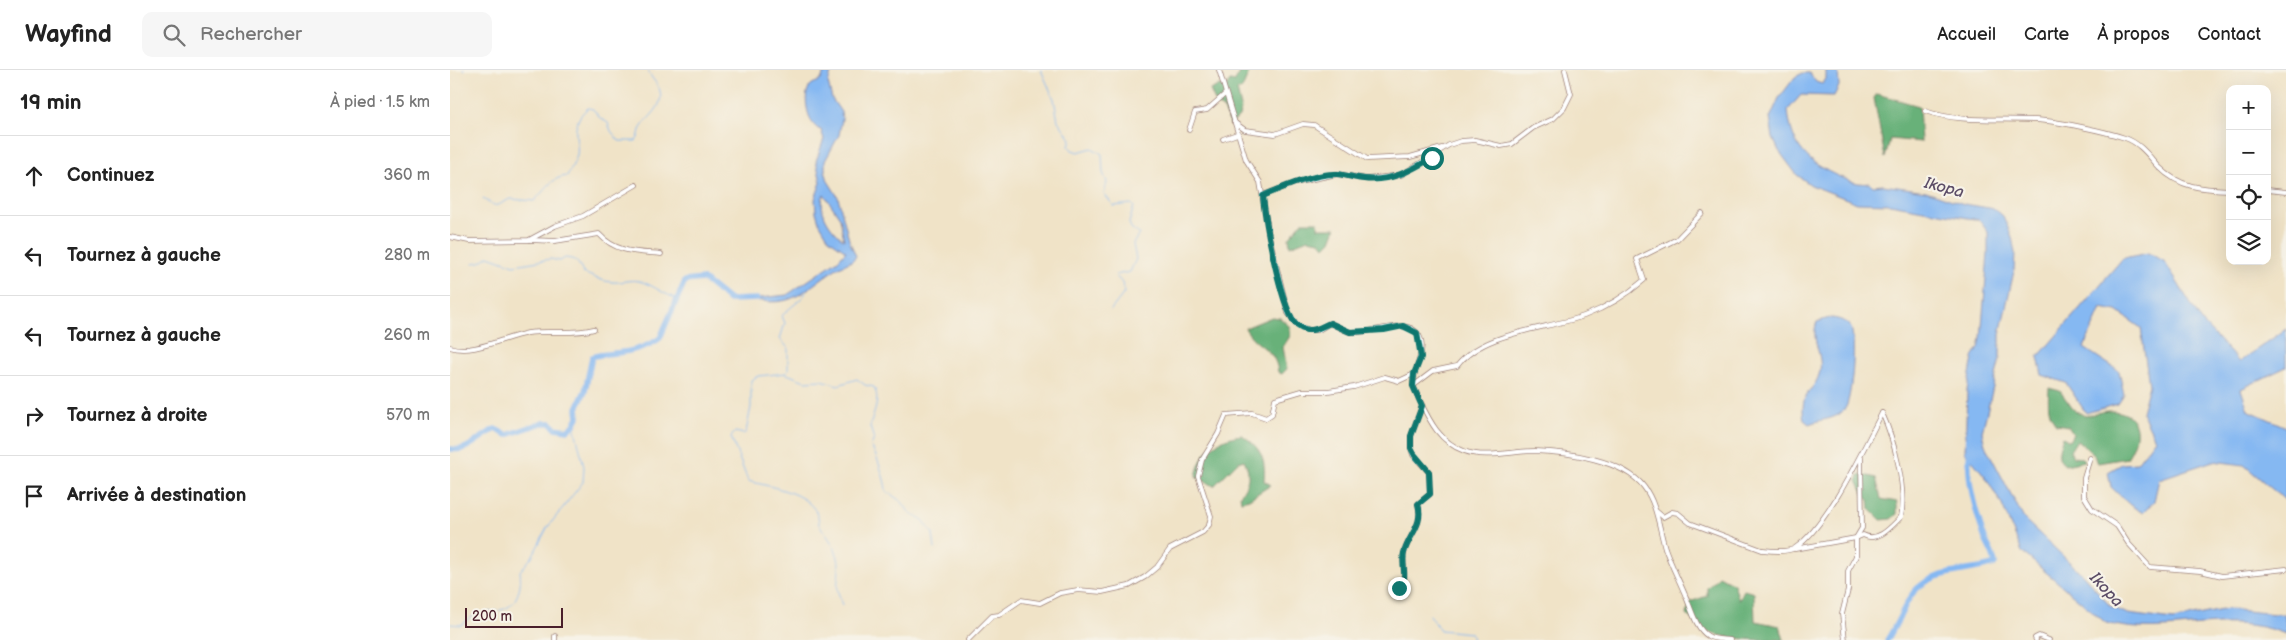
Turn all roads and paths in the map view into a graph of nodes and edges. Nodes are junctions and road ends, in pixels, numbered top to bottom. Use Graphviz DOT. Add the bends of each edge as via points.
graph roads {
  1 [pos="1219,70"];
  2 [pos="1565,70"];
  3 [pos="1225,94"];
  4 [pos="1925,111"];
  5 [pos="1234,122"];
  6 [pos="1189,130"];
  7 [pos="1237,134"];
  8 [pos="1222,139"];
  9 [pos="1449,145"];
  10 [pos="636,186"];
  11 [pos="2226,190"];
  12 [pos="2271,190"];
  13 [pos="2286,192"];
  14 [pos="1263,196"];
  15 [pos="1702,213"];
  16 [pos="450,237"];
  17 [pos="529,240"];
  18 [pos="662,254"];
  19 [pos="594,330"];
  20 [pos="450,347"];
  21 [pos="1414,374"];
  22 [pos="1413,386"];
  23 [pos="1422,406"];
  24 [pos="1861,454"];
  25 [pos="2090,458"];
  26 [pos="1656,511"];
  27 [pos="1856,538"];
  28 [pos="1794,549"];
  29 [pos="2286,569"];
  30 [pos="1399,588"];
  31 [pos="968,640"];
  32 [pos="1730,640"];
  33 [pos="1845,640"];
  34 [pos="2036,640"];
  35 [pos="2049,640"];
  1 -- 3 [label="street"];
  2 -- 9 [label="street" via="1569,100 1553,119 1507,146 1475,140"];
  3 -- 5 [label="street"];
  3 -- 6 [label="street" via="1207,110 1195,112"];
  4 -- 11 [label="street" via="1970,118 2038,120 2112,134 2137,144 2160,168 2186,185"];
  5 -- 7 [label="street"];
  5 -- 9 [label="street" via="1245,130 1275,134 1303,124 1314,125 1361,156 1377,160 1410,157"];
  7 -- 8 [label="street"];
  7 -- 14 [label="street" via="1246,160 1260,182"];
  9 -- 14 [label="street" via="1415,168 1391,178 1367,179 1337,174 1295,183"];
  10 -- 17 [label="street"];
  12 -- 13 [label="street"];
  14 -- 21 [label="street" via="1288,313 1298,326 1319,330 1330,323 1350,332 1403,326 1412,328 1417,333 1421,357"];
  15 -- 22 [label="street" via="1677,239 1638,259 1644,280 1631,291 1585,315 1491,341 1464,356 1457,366 1433,371"];
  16 -- 17 [label="street" via="469,241"];
  17 -- 18 [label="street" via="555,241 599,234 607,243 620,249"];
  19 -- 20 [label="street" via="570,333 544,331 464,350"];
  21 -- 22 [label="street"];
  21 -- 31 [label="street" via="1399,381 1385,377 1328,391 1302,391 1276,399 1272,414 1266,418 1252,413 1226,415 1202,460 1198,476 1211,516 1210,524 1203,532 1170,549 1157,567 1129,586 1102,592 1078,590 1060,593 1040,602 1021,600 992,616"];
  22 -- 23 [label="street"];
  23 -- 26 [label="street" via="1429,423 1444,439 1462,450 1496,453 1536,451 1598,459 1627,473 1644,487"];
  23 -- 30 [label="street" via="1411,436 1411,448 1429,472 1430,494 1418,504 1420,522 1405,550 1404,580"];
  24 -- 27 [label="street" via="1862,528"];
  24 -- 27 [label="street" via="1882,413 1891,438 1904,504 1901,517 1877,537 1863,535"];
  24 -- 28 [label="street" via="1817,527"];
  25 -- 29 [label="street" via="2084,478 2084,496 2092,508 2117,526 2150,566 2222,576"];
  26 -- 28 [label="street" via="1663,517 1672,512 1678,513 1690,523 1755,548 1772,552"];
  26 -- 32 [label="street" via="1671,564 1692,612 1708,636"];
  27 -- 28 [label="street"];
  27 -- 33 [label="street" via="1856,556 1848,571 1848,590 1842,614"];
  34 -- 35 [label="street" via="2039,636"];
}
